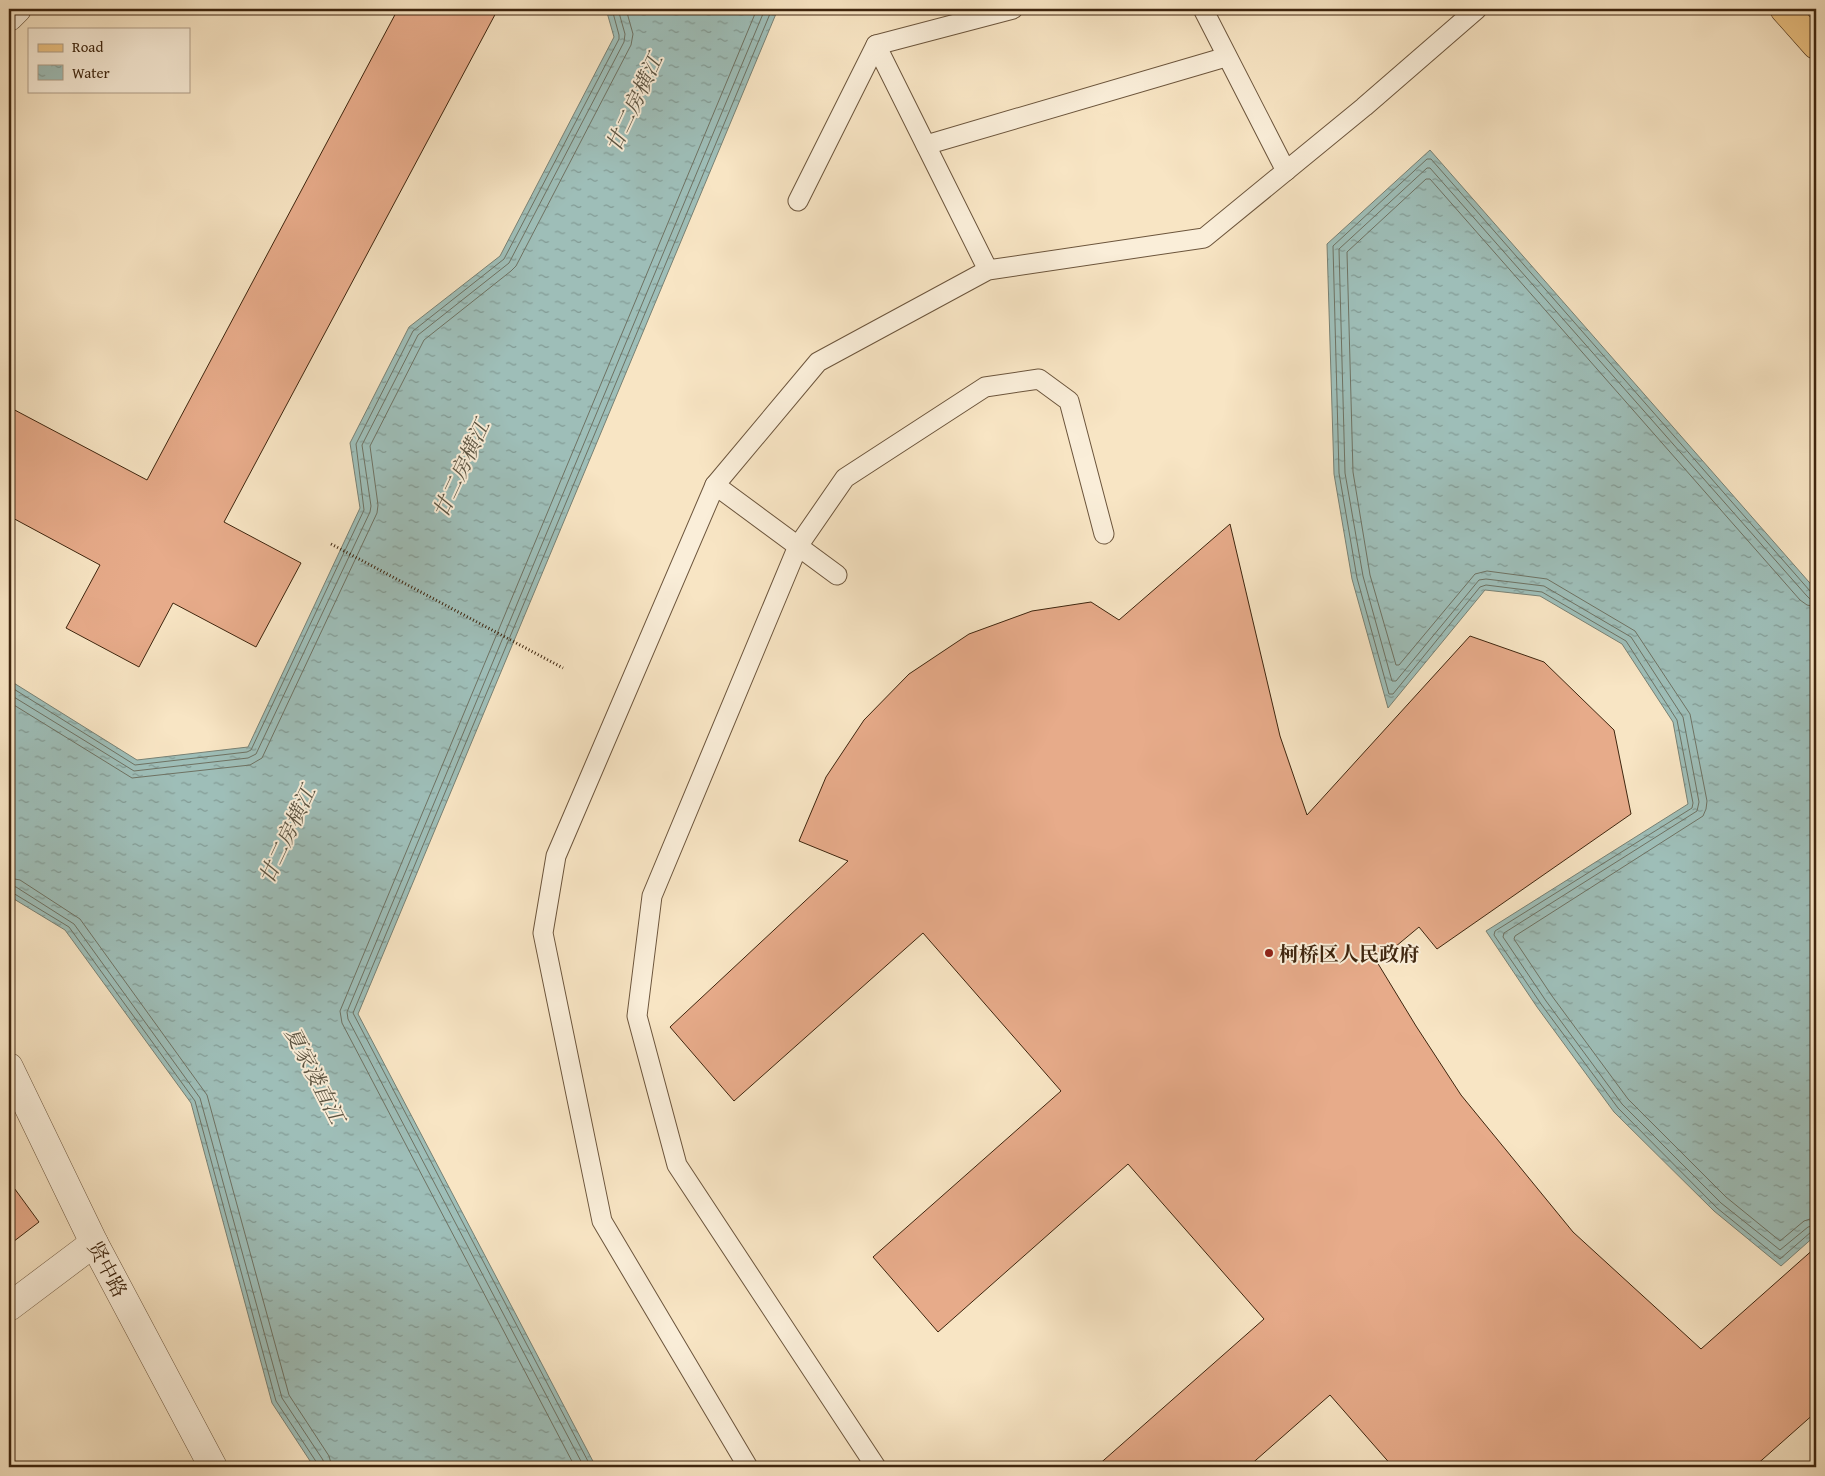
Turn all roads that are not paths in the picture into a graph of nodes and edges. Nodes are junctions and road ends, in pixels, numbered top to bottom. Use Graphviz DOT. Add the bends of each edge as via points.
graph roads {
  1 [pos="17,9"];
  2 [pos="1013,9"];
  3 [pos="1203,9"];
  4 [pos="1477,9"];
  5 [pos="1784,9"];
  6 [pos="9,16"];
  7 [pos="876,45"];
  8 [pos="1816,45"];
  9 [pos="1226,57"];
  10 [pos="926,145"];
  11 [pos="1286,171"];
  12 [pos="798,201"];
  13 [pos="988,270"];
  14 [pos="715,485"];
  15 [pos="1104,534"];
  16 [pos="798,546"];
  17 [pos="837,575"];
  18 [pos="9,1067"];
  19 [pos="94,1243"];
  20 [pos="9,1307"];
  21 [pos="213,1467"];
  22 [pos="748,1467"];
  23 [pos="876,1467"];
  1 -- 6 [label="street"];
  2 -- 7 [label="lane"];
  3 -- 9 [label="lane"];
  4 -- 11 [label="lane"];
  5 -- 8 [label="main road"];
  7 -- 10 [label="lane"];
  7 -- 12 [label="lane"];
  9 -- 10 [label="lane"];
  9 -- 11 [label="lane"];
  10 -- 13 [label="lane"];
  11 -- 13 [label="lane" via="1204,238"];
  13 -- 14 [label="lane" via="818,362"];
  14 -- 16 [label="lane"];
  14 -- 22 [label="lane" via="556,856 543,932 602,1221"];
  15 -- 16 [label="lane" via="1069,401 1039,379 985,387 845,478"];
  16 -- 17 [label="lane"];
  16 -- 23 [label="lane" via="652,896 637,1016 676,1164"];
  18 -- 19 [label="street, 贤中路"];
  19 -- 20 [label="street"];
  19 -- 21 [label="street, 贤中路"];
}
